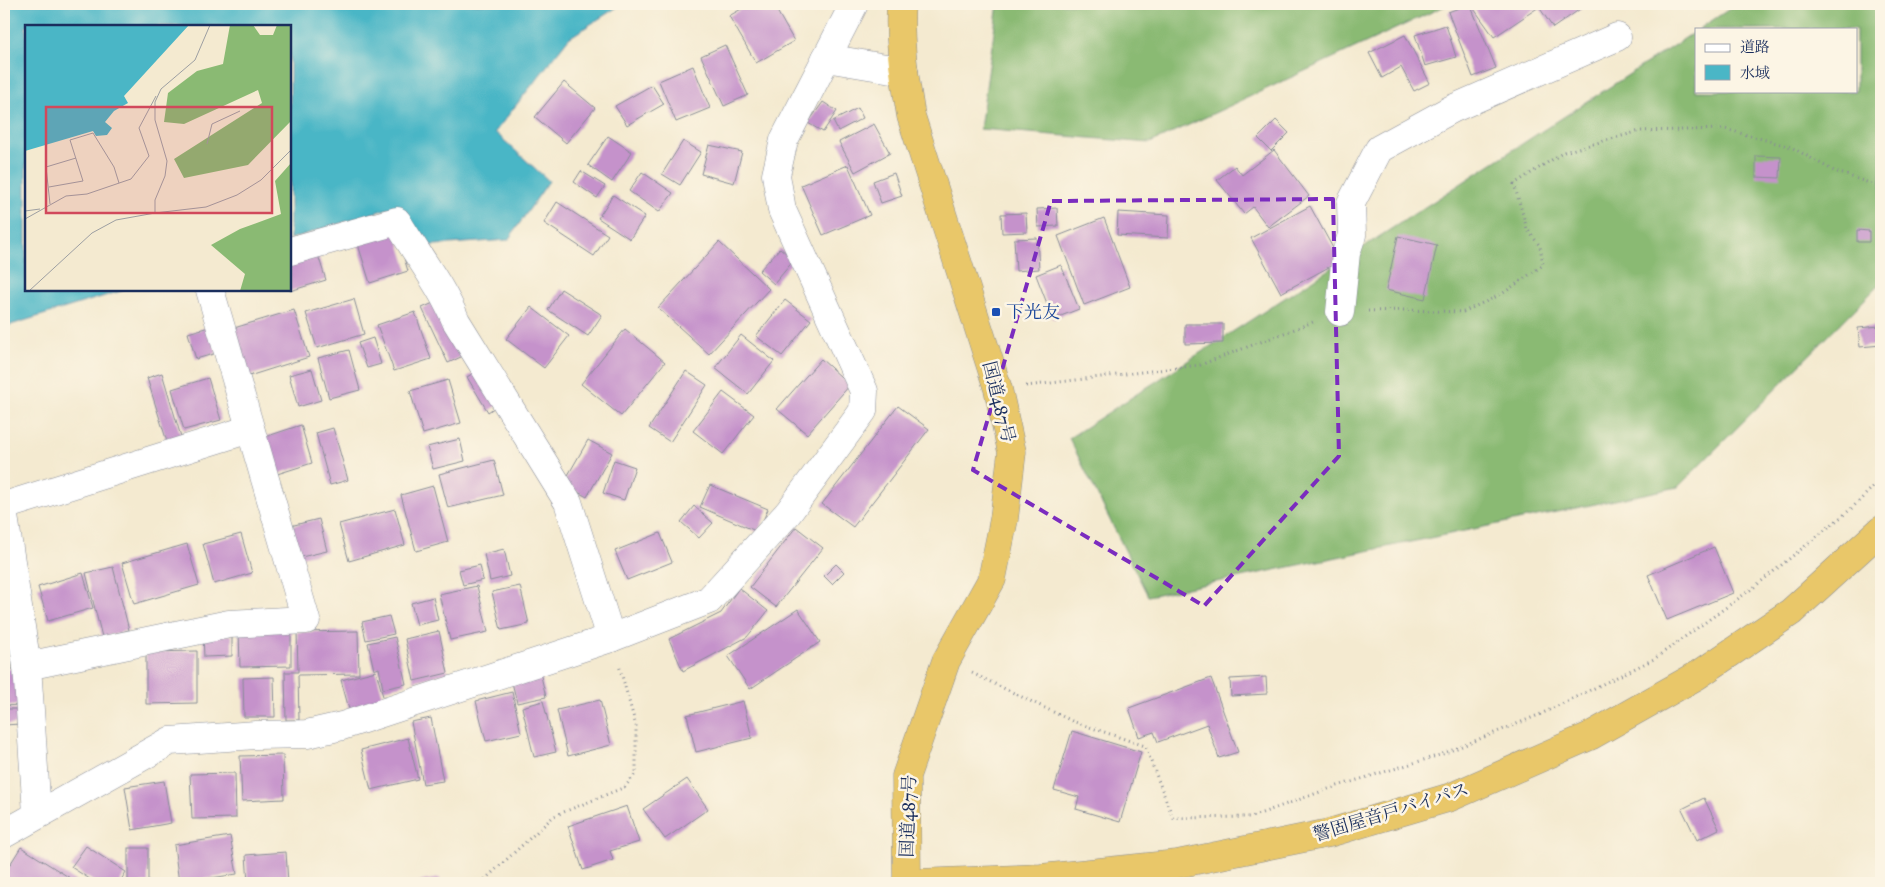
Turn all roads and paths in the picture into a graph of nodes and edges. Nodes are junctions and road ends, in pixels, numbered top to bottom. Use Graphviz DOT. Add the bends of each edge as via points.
graph roads {
  1 [pos="854,4"];
  2 [pos="901,4"];
  3 [pos="1617,38"];
  4 [pos="826,58"];
  5 [pos="904,71"];
  6 [pos="1881,186"];
  7 [pos="291,251"];
  8 [pos="210,291"];
  9 [pos="1340,312"];
  10 [pos="998,389"];
  11 [pos="250,429"];
  12 [pos="1881,479"];
  13 [pos="4,506"];
  14 [pos="4,516"];
  15 [pos="1881,530"];
  16 [pos="611,638"];
  17 [pos="946,661"];
  18 [pos="27,666"];
  19 [pos="37,814"];
  20 [pos="4,834"];
  21 [pos="481,883"];
  22 [pos="907,883"];
  23 [pos="917,883"];
  1 -- 4 [label="street"];
  2 -- 5 [label="highway, 国道487号"];
  3 -- 9 [label="street" via="1452,109 1379,149 1351,204 1352,235 1346,253"];
  4 -- 5 [label="street"];
  4 -- 16 [label="street" via="784,140 776,175 782,210 864,391 863,411 788,513 709,600"];
  5 -- 10 [label="highway, 国道487号" via="911,116"];
  6 -- 9 [label="path" via="1834,170 1791,147 1725,129 1640,131 1564,152 1514,184 1527,229 1540,246 1542,265 1502,294 1462,312"];
  7 -- 16 [label="street" via="397,221 444,293 456,321 568,502"];
  8 -- 11 [label="street"];
  9 -- 10 [label="path" via="1200,364"];
  10 -- 17 [label="highway, 国道487号" via="1012,452 1004,519 992,579"];
  11 -- 13 [label="street"];
  11 -- 18 [label="street" via="306,620 229,624"];
  12 -- 17 [label="path" via="1851,509 1753,588 1654,659 1541,714 1440,755 1331,788 1251,817 1173,818 1145,746 1072,721"];
  14 -- 18 [label="street"];
  15 -- 23 [label="highway, 警固屋音戸バイパス" via="1791,612 1698,675 1590,736 1451,797 1329,833 1177,864 1041,878"];
  16 -- 19 [label="street" via="342,726 307,734 170,741"];
  16 -- 21 [label="path" via="636,726 636,773 625,787 554,816"];
  17 -- 22 [label="highway, 国道487号" via="906,776"];
  18 -- 19 [label="street"];
  19 -- 20 [label="street"];
}
